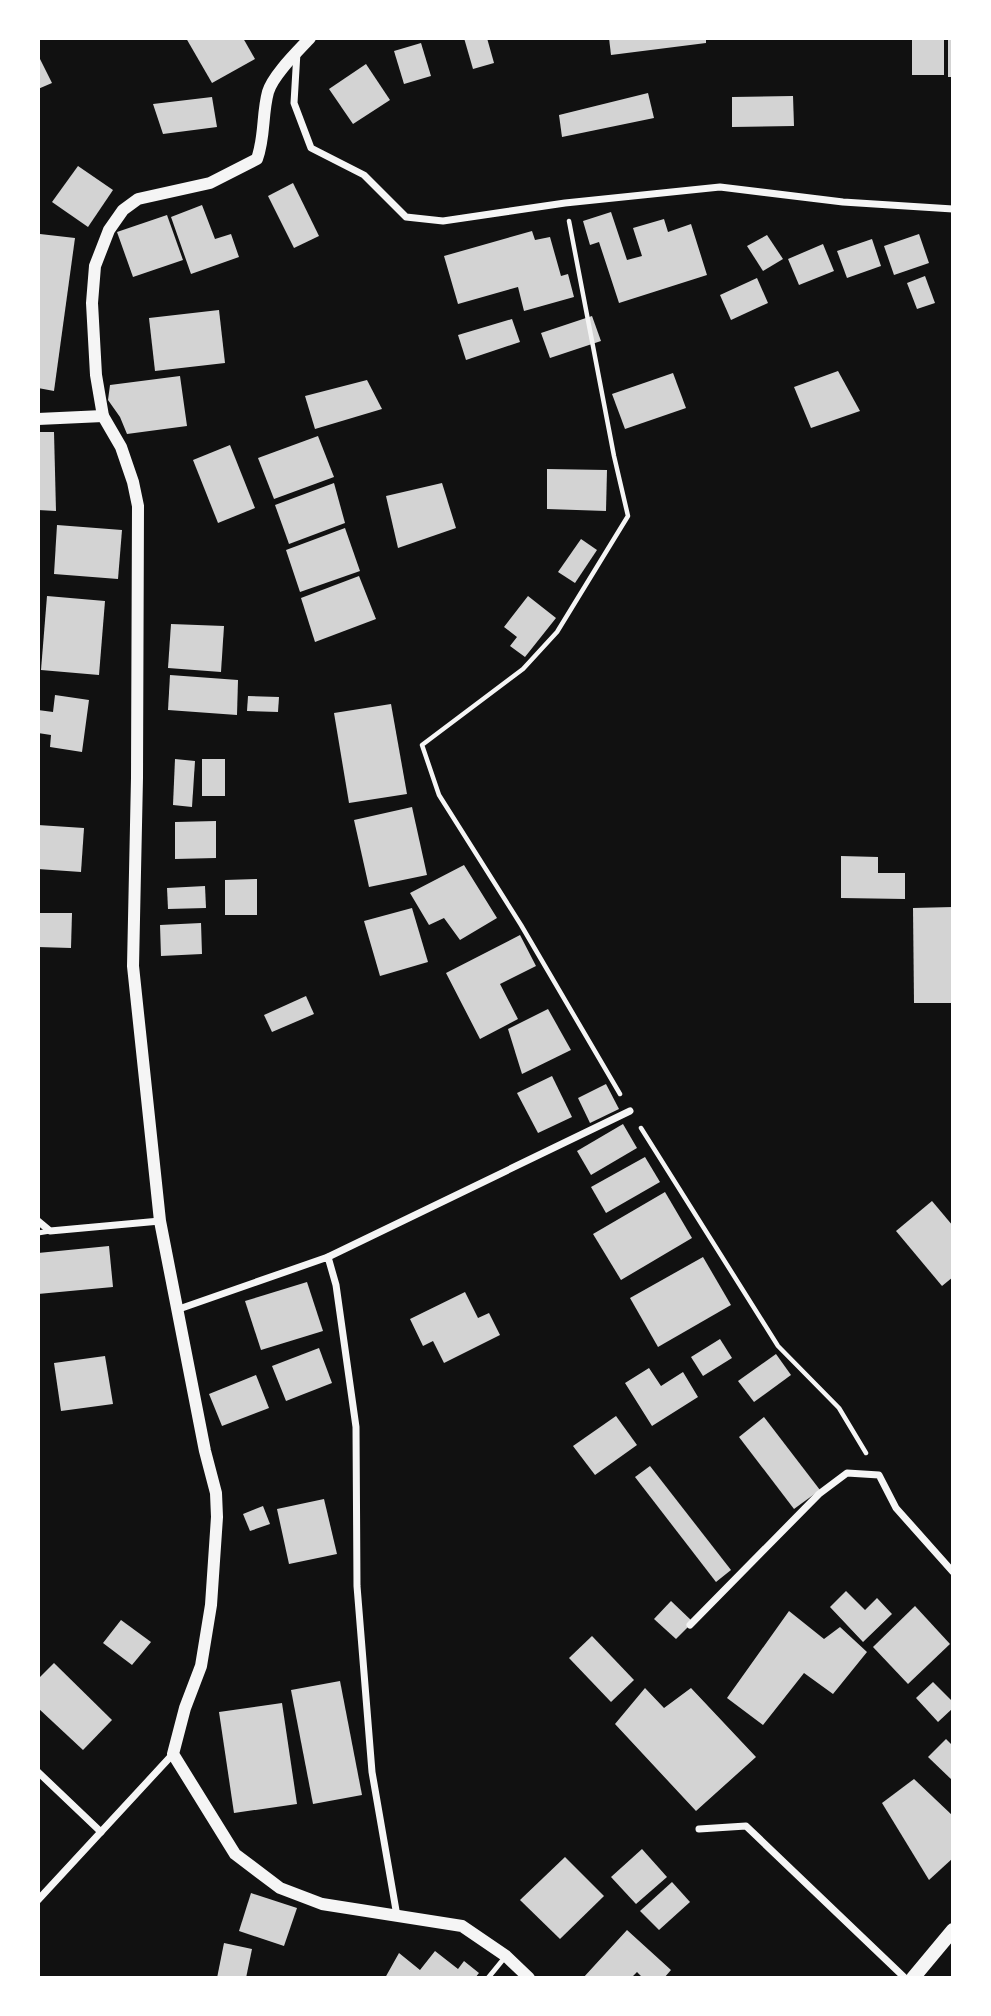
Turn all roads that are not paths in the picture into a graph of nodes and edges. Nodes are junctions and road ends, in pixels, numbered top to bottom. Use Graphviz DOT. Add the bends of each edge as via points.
graph roads {
  1 [pos="310,38"];
  2 [pos="297,51"];
  3 [pos="953,209"];
  4 [pos="103,416"];
  5 [pos="38,419"];
  6 [pos="630,1111"];
  7 [pos="38,1221"];
  8 [pos="160,1222"];
  9 [pos="50,1231"];
  10 [pos="38,1233"];
  11 [pos="328,1257"];
  12 [pos="178,1309"];
  13 [pos="953,1572"];
  14 [pos="690,1625"];
  15 [pos="173,1754"];
  16 [pos="38,1772"];
  17 [pos="699,1829"];
  18 [pos="101,1832"];
  19 [pos="38,1900"];
  20 [pos="397,1916"];
  21 [pos="953,1930"];
  22 [pos="506,1956"];
  23 [pos="488,1978"];
  24 [pos="529,1978"];
  25 [pos="905,1978"];
  26 [pos="913,1978"];
  1 -- 2 [label="street"];
  2 -- 3 [label="street" via="294,103 311,148 364,175 406,217 443,221 720,187"];
  2 -- 4 [label="street" via="268,89 257,159 210,183 138,199 108,230 96,266 92,303"];
  4 -- 5 [label="street"];
  4 -- 8 [label="street" via="121,447 138,506 133,966"];
  6 -- 11 [label="street"];
  7 -- 9 [label="street"];
  8 -- 9 [label="street"];
  8 -- 12 [label="street"];
  9 -- 10 [label="lane"];
  11 -- 12 [label="street"];
  11 -- 20 [label="street" via="356,1427 357,1586 372,1772"];
  12 -- 15 [label="street" via="217,1517 201,1666"];
  13 -- 14 [label="street" via="896,1508 878,1475 847,1473 819,1494"];
  15 -- 18 [label="street"];
  15 -- 20 [label="street" via="235,1854 279,1888 322,1904"];
  16 -- 18 [label="street"];
  17 -- 25 [label="street" via="746,1826"];
  18 -- 19 [label="street"];
  20 -- 22 [label="street" via="463,1926"];
  21 -- 26 [label="main road"];
  22 -- 23 [label="lane"];
  22 -- 24 [label="street"];
}
